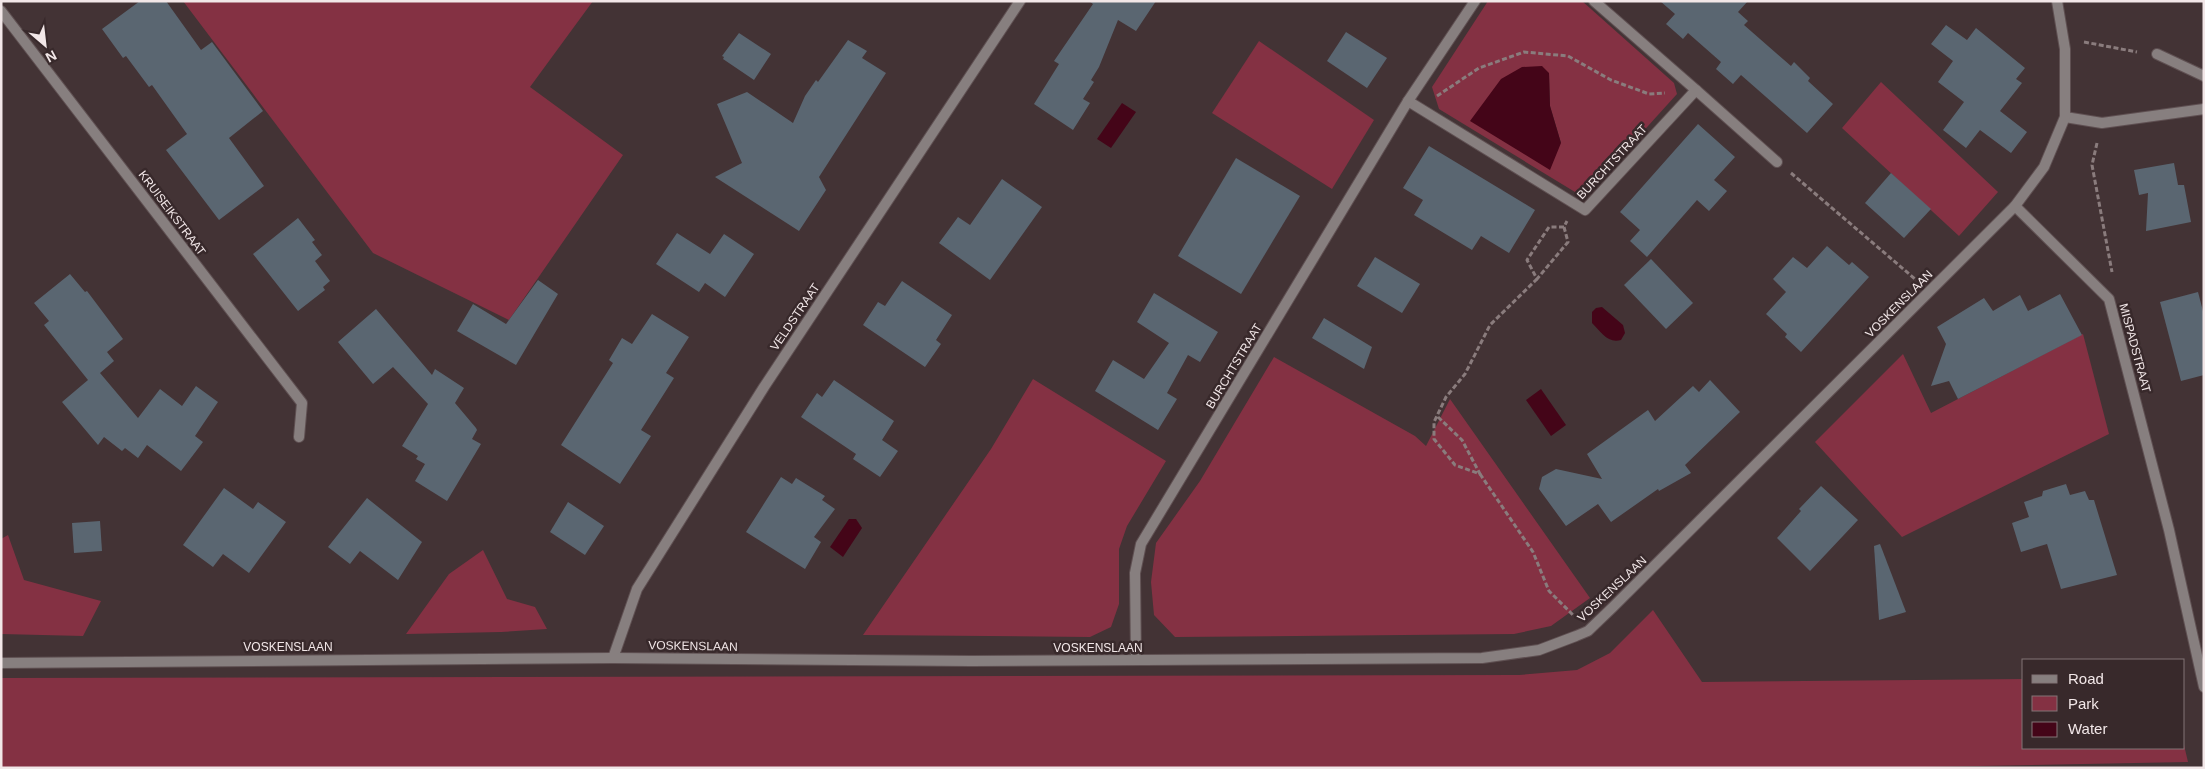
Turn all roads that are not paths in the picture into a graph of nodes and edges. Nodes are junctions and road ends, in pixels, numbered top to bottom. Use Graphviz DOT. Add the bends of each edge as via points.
graph roads {
  1 [pos="1020,1"];
  2 [pos="1475,1"];
  3 [pos="1594,1"];
  4 [pos="2057,1"];
  5 [pos="1,11"];
  6 [pos="2158,54"];
  7 [pos="2204,76"];
  8 [pos="1696,90"];
  9 [pos="1408,101"];
  10 [pos="2204,109"];
  11 [pos="2065,117"];
  12 [pos="1777,162"];
  13 [pos="2015,206"];
  14 [pos="299,437"];
  15 [pos="613,658"];
  16 [pos="1136,660"];
  17 [pos="1,663"];
  18 [pos="2204,687"];
  1 -- 15 [label="street, VELDSTRAAT" via="770,378 637,588"];
  2 -- 9 [label="street, BURCHTSTRAAT"];
  3 -- 8 [label="street"];
  4 -- 11 [label="street" via="2065,49"];
  5 -- 14 [label="street, KRUISEIKSTRAAT" via="302,403"];
  6 -- 7 [label="street"];
  8 -- 9 [label="street, BURCHTSTRAAT" via="1585,210"];
  8 -- 12 [label="street"];
  9 -- 16 [label="street, BURCHTSTRAAT" via="1141,544 1135,574"];
  10 -- 11 [label="street" via="2102,123"];
  11 -- 13 [label="street" via="2044,167"];
  13 -- 16 [label="street, VOSKENSLAAN" via="1588,631 1539,650 1482,658"];
  13 -- 18 [label="street, MISPADSTRAAT" via="2109,299 2169,530"];
  15 -- 16 [label="street, VOSKENSLAAN"];
  15 -- 17 [label="street, VOSKENSLAAN"];
}
